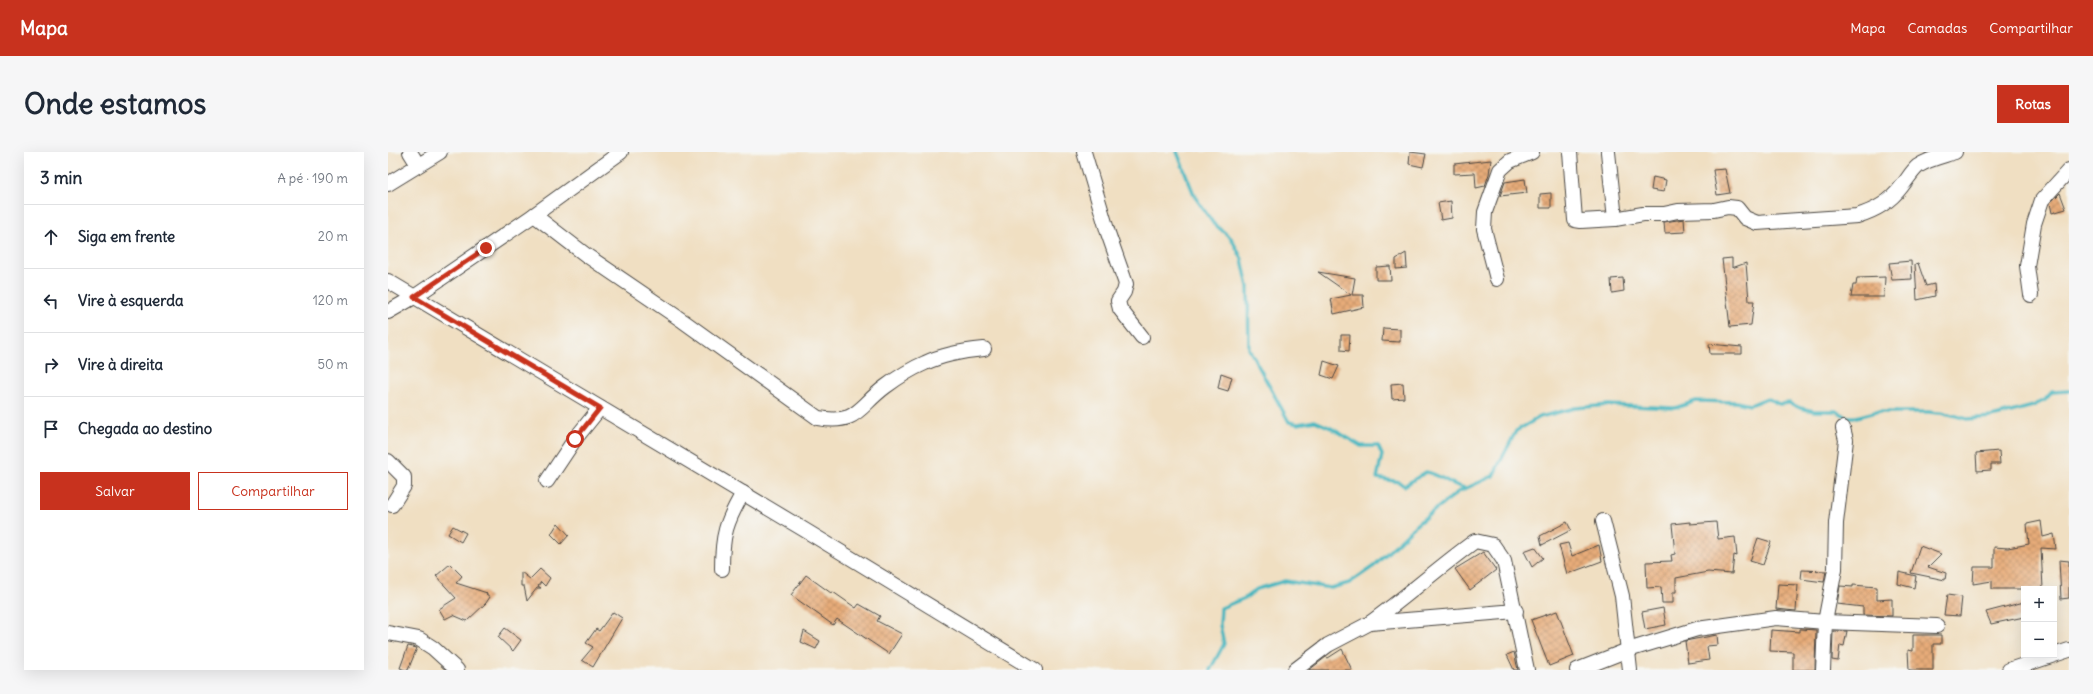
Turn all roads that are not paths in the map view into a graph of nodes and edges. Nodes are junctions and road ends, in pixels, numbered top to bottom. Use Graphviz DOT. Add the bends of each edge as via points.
graph roads {
  1 [pos="410,152"];
  2 [pos="440,152"];
  3 [pos="621,152"];
  4 [pos="1084,152"];
  5 [pos="1532,152"];
  6 [pos="1570,152"];
  7 [pos="1608,152"];
  8 [pos="1955,152"];
  9 [pos="418,165"];
  10 [pos="2069,170"];
  11 [pos="388,184"];
  12 [pos="534,215"];
  13 [pos="1615,219"];
  14 [pos="1497,279"];
  15 [pos="388,282"];
  16 [pos="2031,295"];
  17 [pos="414,297"];
  18 [pos="388,312"];
  19 [pos="1142,337"];
  20 [pos="984,349"];
  21 [pos="600,408"];
  22 [pos="1843,428"];
  23 [pos="388,461"];
  24 [pos="547,481"];
  25 [pos="742,493"];
  26 [pos="392,505"];
  27 [pos="1603,521"];
  28 [pos="722,569"];
  29 [pos="1516,611"];
  30 [pos="1825,622"];
  31 [pos="1370,623"];
  32 [pos="1937,626"];
  33 [pos="388,633"];
  34 [pos="1628,650"];
  35 [pos="2069,650"];
  36 [pos="457,670"];
  37 [pos="1035,670"];
  38 [pos="1296,670"];
  39 [pos="1527,670"];
  40 [pos="1577,670"];
  41 [pos="1630,670"];
  42 [pos="1823,670"];
  43 [pos="2009,670"];
  1 -- 9 [label="street"];
  2 -- 9 [label="street"];
  3 -- 12 [label="street"];
  4 -- 19 [label="street" via="1126,284 1118,301 1120,310"];
  5 -- 14 [label="street" via="1510,161 1500,170 1485,212 1484,229"];
  6 -- 13 [label="street" via="1575,220"];
  7 -- 13 [label="street"];
  8 -- 13 [label="street" via="1916,167 1900,190 1885,204 1857,216 1757,222 1746,218 1737,208 1728,207 1643,214"];
  9 -- 11 [label="street"];
  10 -- 16 [label="street" via="2042,200 2034,224 2027,266"];
  12 -- 17 [label="street"];
  12 -- 20 [label="street" via="586,255 818,418 834,421 856,414 884,387 924,363 957,351"];
  15 -- 17 [label="street"];
  17 -- 18 [label="street"];
  17 -- 21 [label="street"];
  21 -- 24 [label="street" via="575,439"];
  21 -- 25 [label="street"];
  22 -- 30 [label="street" via="1846,440 1836,523 1835,569"];
  23 -- 26 [label="street" via="404,477 404,486"];
  25 -- 28 [label="street" via="724,532"];
  25 -- 37 [label="street"];
  27 -- 34 [label="street" via="1622,596"];
  29 -- 31 [label="street"];
  29 -- 31 [label="street" via="1504,561 1493,545 1474,541"];
  29 -- 39 [label="street"];
  30 -- 32 [label="street"];
  30 -- 34 [label="street" via="1776,618 1697,629"];
  30 -- 42 [label="street"];
  31 -- 38 [label="street" via="1328,645"];
  33 -- 36 [label="street" via="419,640 433,648"];
  34 -- 40 [label="street"];
  34 -- 41 [label="street"];
  35 -- 43 [label="street"];
}
